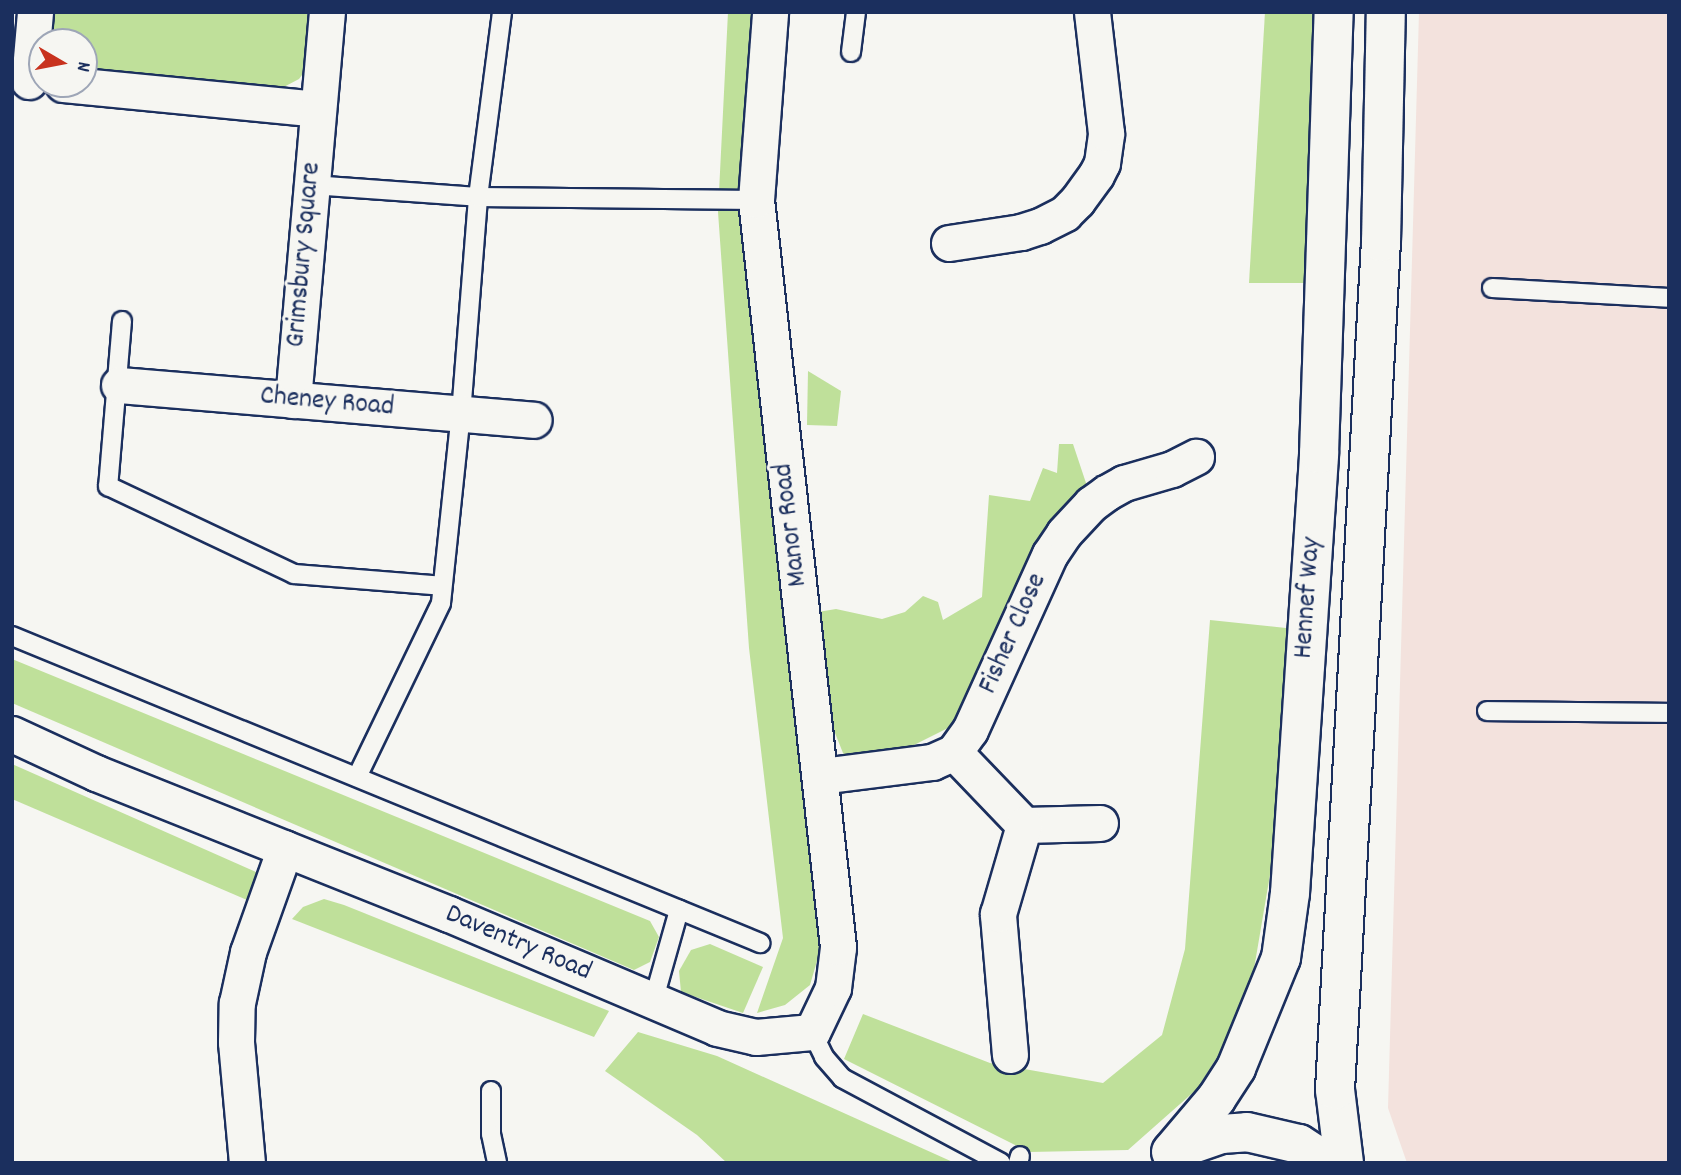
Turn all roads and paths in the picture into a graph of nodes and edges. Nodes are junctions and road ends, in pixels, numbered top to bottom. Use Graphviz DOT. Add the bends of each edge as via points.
graph roads {
  1 [pos="327,12"];
  2 [pos="502,12"];
  3 [pos="770,12"];
  4 [pos="856,12"];
  5 [pos="1092,12"];
  6 [pos="1334,12"];
  7 [pos="1386,12"];
  8 [pos="851,52"];
  9 [pos="98,87"];
  10 [pos="318,109"];
  11 [pos="312,185"];
  12 [pos="478,197"];
  13 [pos="756,200"];
  14 [pos="949,243"];
  15 [pos="1492,288"];
  16 [pos="1669,298"];
  17 [pos="122,321"];
  18 [pos="119,385"];
  19 [pos="293,400"];
  20 [pos="461,414"];
  21 [pos="534,420"];
  22 [pos="1196,457"];
  23 [pos="442,586"];
  24 [pos="12,636"];
  25 [pos="1486,711"];
  26 [pos="1669,713"];
  27 [pos="12,734"];
  28 [pos="954,752"];
  29 [pos="821,776"];
  30 [pos="357,777"];
  31 [pos="1100,823"];
  32 [pos="1024,825"];
  33 [pos="285,848"];
  34 [pos="679,910"];
  35 [pos="760,943"];
  36 [pos="653,1002"];
  37 [pos="812,1032"];
  38 [pos="1010,1055"];
  39 [pos="491,1091"];
  40 [pos="1163,1157"];
  41 [pos="247,1163"];
  42 [pos="497,1163"];
  43 [pos="1001,1163"];
  44 [pos="1328,1163"];
  45 [pos="1344,1163"];
  1 -- 10 [label="street, Grimsbury Square"];
  2 -- 12 [label="lane"];
  3 -- 13 [label="street, Manor Road"];
  4 -- 8 [label="lane"];
  5 -- 14 [label="street" via="1106,133 1096,175 1065,213 1040,226"];
  6 -- 40 [label="highway, Hennef Way" via="1318,454 1290,893 1281,958 1236,1068 1216,1099"];
  7 -- 45 [label="highway, Hennef Way" via="1380,256 1335,1090"];
  9 -- 10 [label="street"];
  10 -- 11 [label="street, Grimsbury Square"];
  11 -- 12 [label="lane"];
  11 -- 19 [label="street, Grimsbury Square"];
  12 -- 13 [label="lane"];
  12 -- 20 [label="lane"];
  13 -- 29 [label="street, Manor Road"];
  15 -- 16 [label="lane"];
  17 -- 18 [label="lane"];
  18 -- 19 [label="street, Cheney Road"];
  18 -- 23 [label="lane" via="107,486 294,574"];
  19 -- 20 [label="street, Cheney Road"];
  20 -- 21 [label="street, Cheney Road"];
  20 -- 23 [label="lane"];
  22 -- 28 [label="street, Fisher Close" via="1106,493 1064,533 1050,554 970,730"];
  23 -- 30 [label="lane" via="438,611"];
  24 -- 30 [label="lane"];
  25 -- 26 [label="lane"];
  27 -- 33 [label="street, Daventry Road" via="96,773"];
  28 -- 29 [label="street" via="932,762"];
  28 -- 32 [label="street"];
  29 -- 37 [label="street, Manor Road" via="837,959 833,988"];
  30 -- 34 [label="lane"];
  31 -- 32 [label="street"];
  32 -- 38 [label="street" via="998,914"];
  33 -- 36 [label="street, Daventry Road"];
  33 -- 41 [label="street" via="248,952 237,1003"];
  34 -- 35 [label="lane"];
  34 -- 36 [label="lane"];
  36 -- 37 [label="street, Daventry Road" via="737,1034 772,1038"];
  37 -- 43 [label="lane" via="842,1079"];
  39 -- 42 [label="lane"];
  40 -- 44 [label="highway" via="1221,1133 1247,1132 1299,1144"];
}
